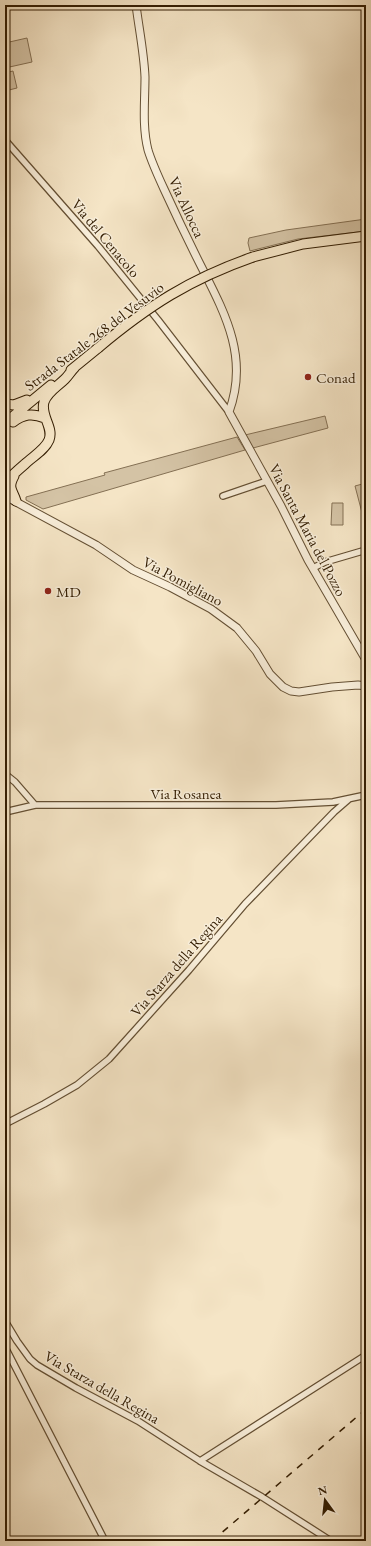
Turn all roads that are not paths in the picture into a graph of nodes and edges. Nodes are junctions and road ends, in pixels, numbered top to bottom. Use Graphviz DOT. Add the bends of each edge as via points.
graph roads {
  1 [pos="136,5"];
  2 [pos="5,140"];
  3 [pos="364,237"];
  4 [pos="75,367"];
  5 [pos="60,379"];
  6 [pos="5,404"];
  7 [pos="228,412"];
  8 [pos="45,418"];
  9 [pos="5,423"];
  10 [pos="5,427"];
  11 [pos="16,471"];
  12 [pos="5,477"];
  13 [pos="268,481"];
  14 [pos="5,483"];
  15 [pos="5,496"];
  16 [pos="223,496"];
  17 [pos="16,501"];
  18 [pos="366,550"];
  19 [pos="313,568"];
  20 [pos="366,660"];
  21 [pos="366,680"];
  22 [pos="358,685"];
  23 [pos="366,686"];
  24 [pos="5,774"];
  25 [pos="366,795"];
  26 [pos="349,799"];
  27 [pos="35,805"];
  28 [pos="5,812"];
  29 [pos="5,1124"];
  30 [pos="5,1321"];
  31 [pos="5,1348"];
  32 [pos="366,1355"];
  33 [pos="200,1461"];
  34 [pos="105,1541"];
  35 [pos="331,1541"];
  1 -- 7 [label="street, Via Allocca" via="145,77 145,124 151,161 229,326 235,350 234,397"];
  2 -- 7 [label="street, Via del Cenacolo" via="98,246"];
  3 -- 4 [label="highway, Strada Statale 268 del Vesuvio, bridge" via="303,244 219,269 170,294 140,314"];
  4 -- 5 [label="highway, Strada Statale 268 del Vesuvio"];
  4 -- 8 [label="highway" via="45,400"];
  5 -- 6 [label="highway" via="19,404"];
  5 -- 9 [label="highway, Strada Statale 268 del Vesuvio"];
  7 -- 13 [label="street, Via Santa Maria del Pozzo"];
  8 -- 10 [label="highway" via="36,414 25,415"];
  8 -- 11 [label="highway" via="51,433 49,441"];
  11 -- 12 [label="highway"];
  11 -- 14 [label="highway"];
  11 -- 17 [label="highway" via="10,488"];
  13 -- 16 [label="street"];
  13 -- 19 [label="street, Via Santa Maria del Pozzo"];
  15 -- 17 [label="street, Via Pomigliano"];
  17 -- 22 [label="street, Via Pomigliano" via="96,545 133,570 216,612 246,638 270,674 283,687 299,692"];
  18 -- 19 [label="street"];
  19 -- 20 [label="street, Via Santa Maria del Pozzo"];
  21 -- 22 [label="street, Via Pomigliano"];
  22 -- 23 [label="street, Via Pomigliano"];
  24 -- 27 [label="street"];
  25 -- 26 [label="street, Via Rosanea"];
  26 -- 27 [label="street, Via Rosanea" via="276,805"];
  26 -- 29 [label="street, Via Starza della Regina" via="245,904 109,1059 77,1085"];
  27 -- 28 [label="street, Via Rosanea"];
  30 -- 33 [label="street, Via Starza della Regina" via="17,1341 37,1365 138,1421"];
  31 -- 34 [label="street"];
  32 -- 33 [label="street"];
  33 -- 35 [label="street, Via Starza della Regina"];
}
